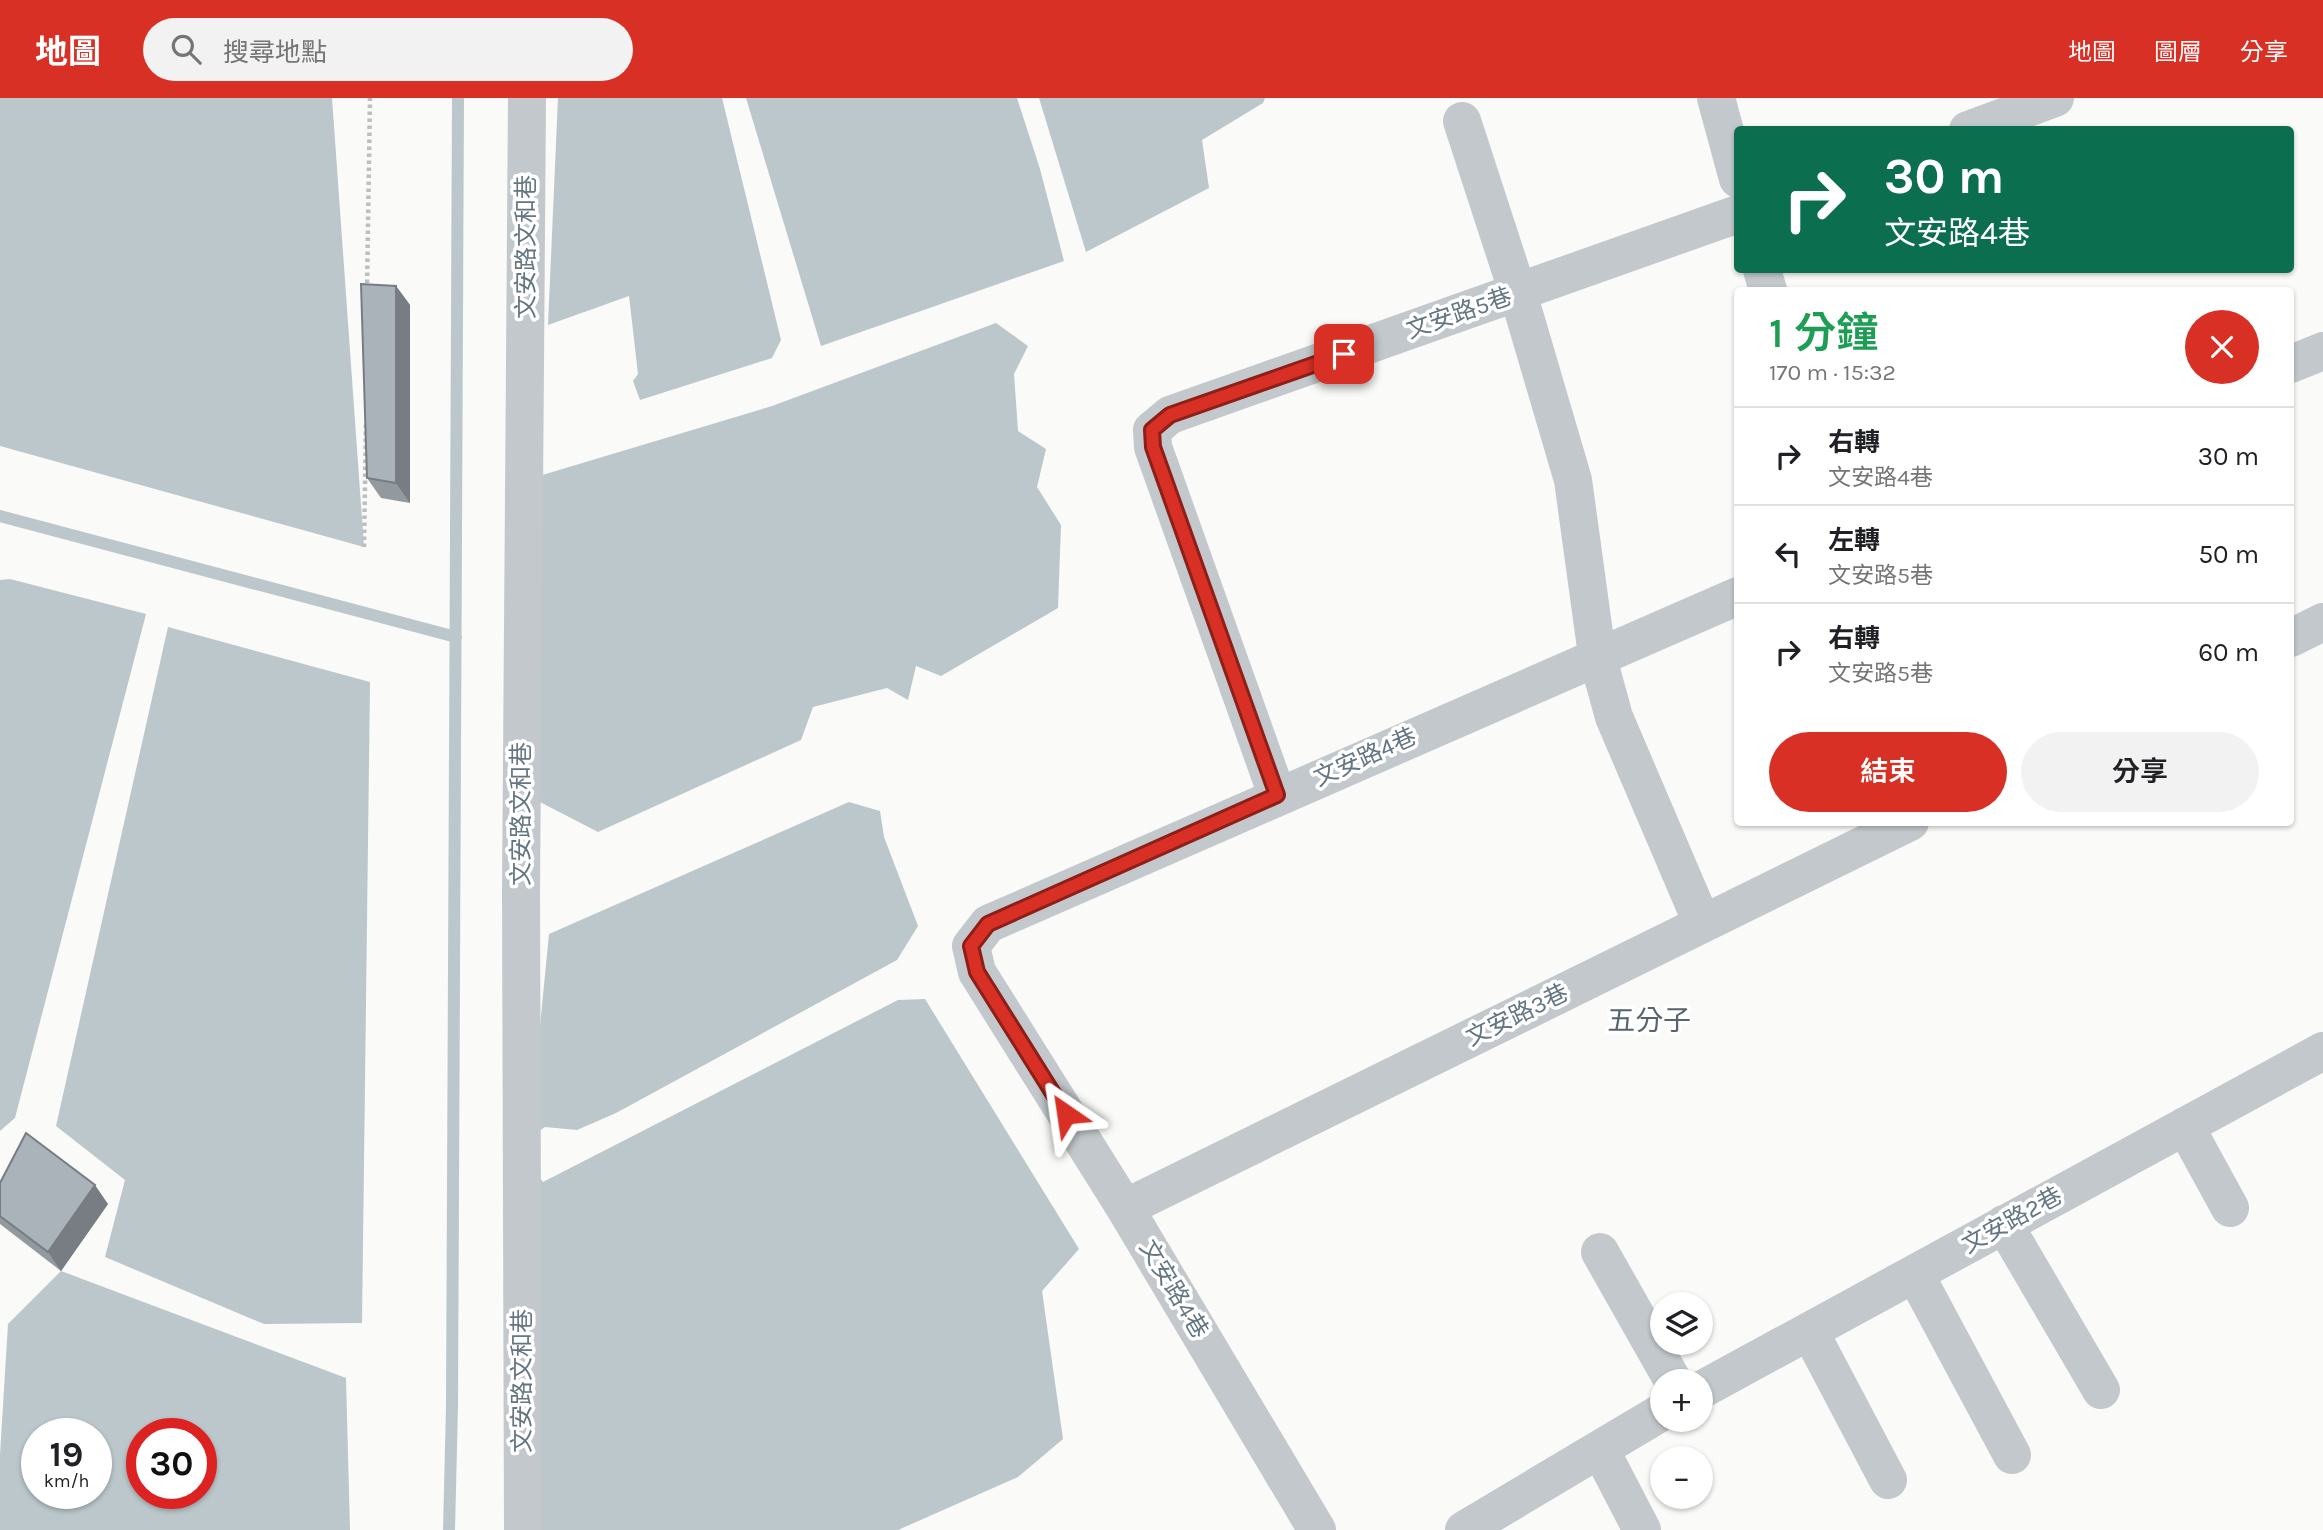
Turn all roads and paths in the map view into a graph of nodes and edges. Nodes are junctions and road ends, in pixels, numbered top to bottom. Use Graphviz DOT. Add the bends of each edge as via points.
graph roads {
  1 [pos="370,98"];
  2 [pos="527,98"];
  3 [pos="1716,98"];
  4 [pos="2054,98"];
  5 [pos="1461,121"];
  6 [pos="1979,126"];
  7 [pos="1734,164"];
  8 [pos="1734,215"];
  9 [pos="1518,293"];
  10 [pos="367,302"];
  11 [pos="2323,351"];
  12 [pos="2294,363"];
  13 [pos="366,411"];
  14 [pos="364,547"];
  15 [pos="1734,598"];
  16 [pos="2323,622"];
  17 [pos="2294,636"];
  18 [pos="1597,655"];
  19 [pos="1277,795"];
  20 [pos="1902,826"];
  21 [pos="1702,923"];
  22 [pos="2323,1051"];
  23 [pos="2185,1126"];
  24 [pos="1125,1208"];
  25 [pos="2230,1208"];
  26 [pos="2004,1224"];
  27 [pos="1600,1252"];
  28 [pos="1915,1274"];
  29 [pos="1810,1332"];
  30 [pos="1667,1369"];
  31 [pos="1713,1384"];
  32 [pos="2101,1390"];
  33 [pos="1650,1420"];
  34 [pos="1601,1451"];
  35 [pos="2012,1455"];
  36 [pos="1888,1480"];
  37 [pos="1506,1520"];
  38 [pos="523,1530"];
  39 [pos="1317,1530"];
  40 [pos="1464,1530"];
  41 [pos="1642,1530"];
  1 -- 10 [label="path"];
  2 -- 38 [label="street, 文安路文和巷" via="521,878"];
  3 -- 7 [label="street"];
  4 -- 6 [label="street"];
  5 -- 9 [label="street"];
  8 -- 9 [label="street, 文安路5巷"];
  9 -- 18 [label="street" via="1573,480"];
  9 -- 19 [label="street, 文安路5巷" via="1170,415 1152,430 1153,447"];
  11 -- 12 [label="street"];
  13 -- 14 [label="path"];
  15 -- 18 [label="street, 文安路4巷"];
  16 -- 17 [label="street"];
  18 -- 19 [label="street, 文安路4巷"];
  18 -- 21 [label="street" via="1614,717"];
  19 -- 24 [label="street, 文安路4巷" via="988,924 971,946 977,972"];
  20 -- 21 [label="street, 文安路3巷"];
  21 -- 24 [label="street, 文安路3巷"];
  22 -- 23 [label="street, 文安路2巷"];
  23 -- 25 [label="street"];
  23 -- 26 [label="street, 文安路2巷"];
  24 -- 39 [label="street, 文安路4巷"];
  26 -- 28 [label="street, 文安路2巷"];
  26 -- 32 [label="street"];
  27 -- 30 [label="street"];
  28 -- 29 [label="street, 文安路2巷"];
  28 -- 35 [label="street"];
  29 -- 31 [label="street, 文安路2巷"];
  29 -- 36 [label="street"];
  33 -- 34 [label="street"];
  34 -- 37 [label="street"];
  34 -- 41 [label="street"];
  37 -- 40 [label="street"];
}
